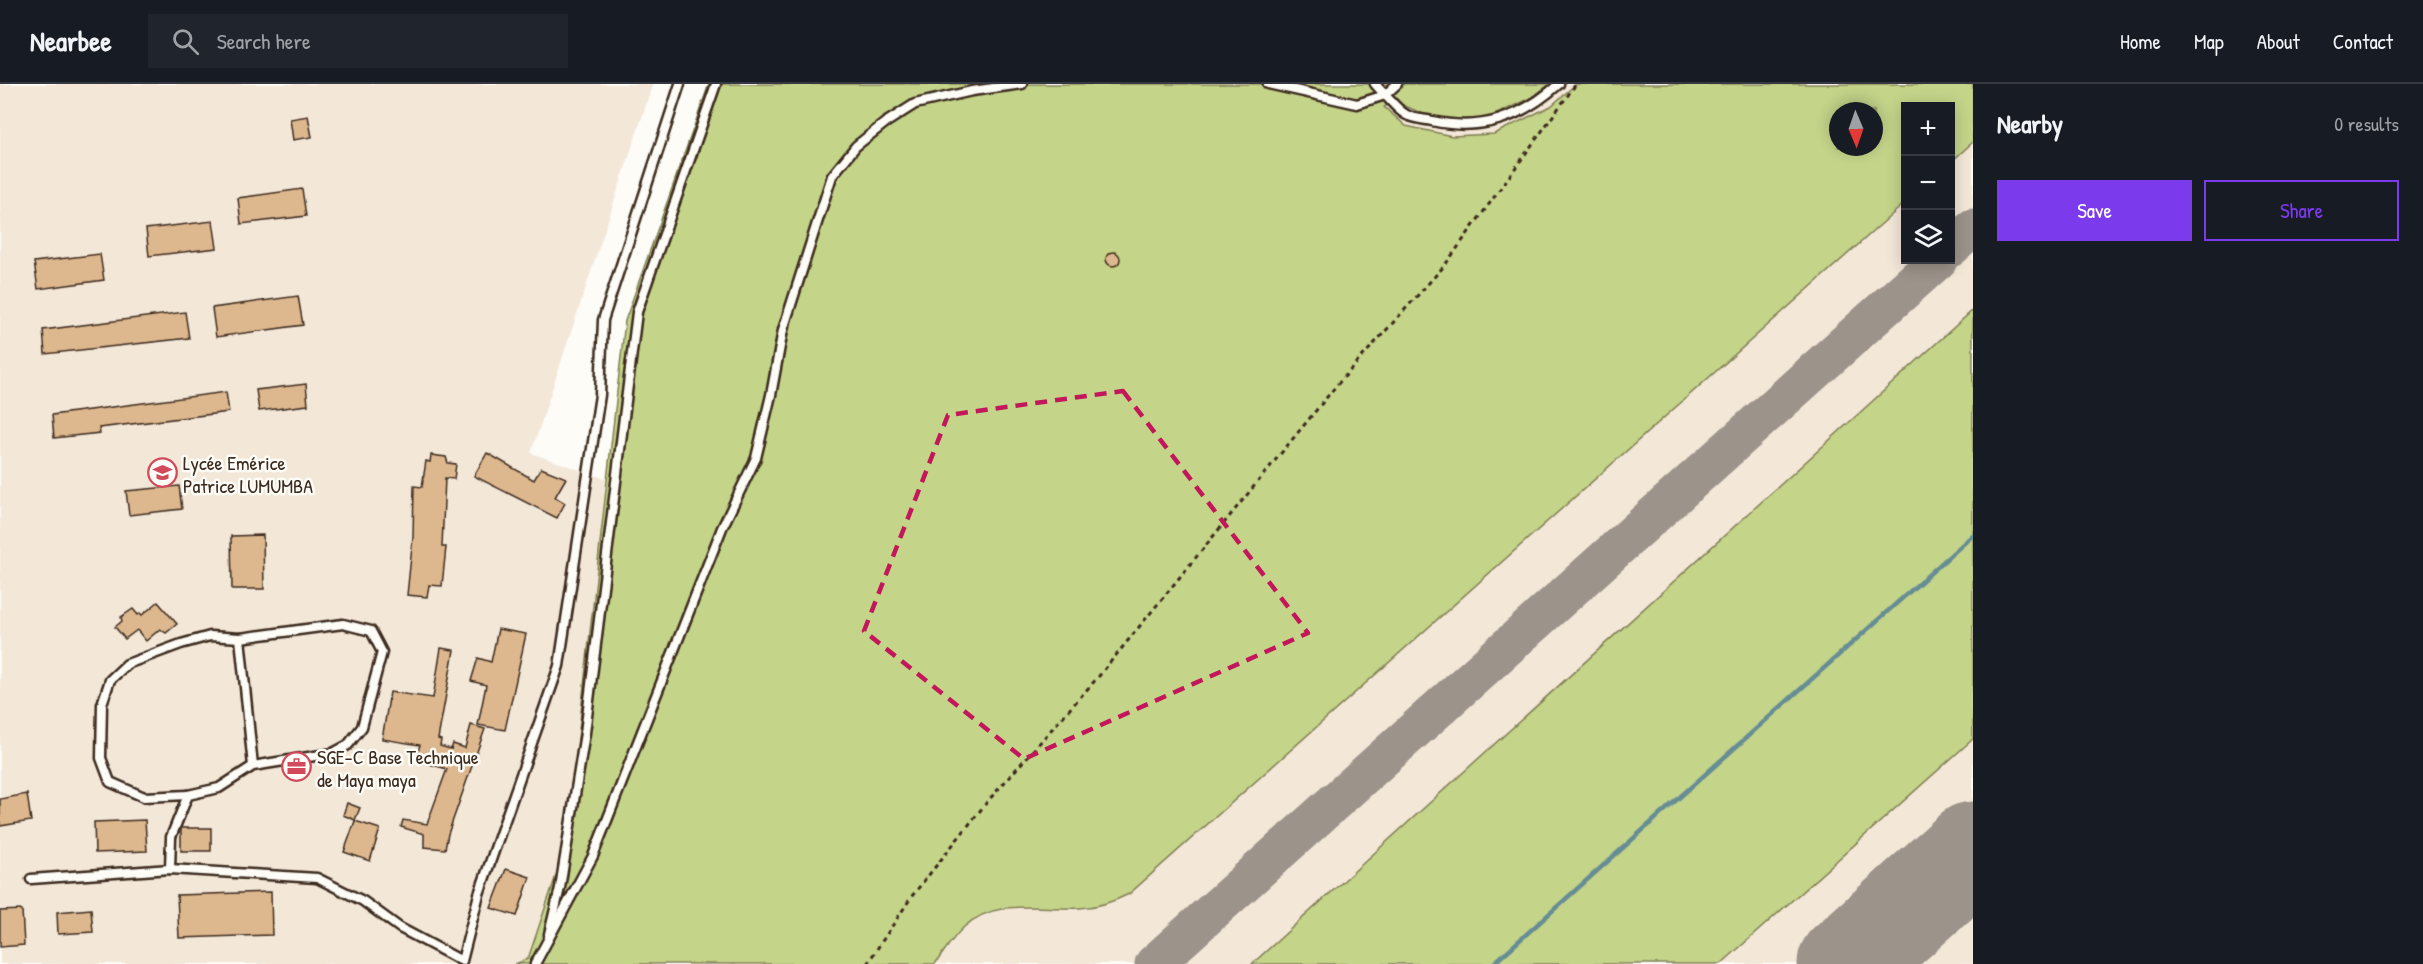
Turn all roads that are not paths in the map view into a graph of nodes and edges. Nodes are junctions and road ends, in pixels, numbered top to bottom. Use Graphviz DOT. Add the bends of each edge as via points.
graph roads {
  1 [pos="680,84"];
  2 [pos="716,84"];
  3 [pos="1022,84"];
  4 [pos="1268,84"];
  5 [pos="1375,84"];
  6 [pos="1397,84"];
  7 [pos="1559,84"];
  8 [pos="1385,95"];
  9 [pos="240,638"];
  10 [pos="253,766"];
  11 [pos="188,795"];
  12 [pos="170,869"];
  13 [pos="32,879"];
  14 [pos="546,947"];
  15 [pos="462,963"];
  16 [pos="535,964"];
  1 -- 15 [label="lane" via="603,320 600,395 559,666 479,894"];
  2 -- 14 [label="lane" via="637,312 585,733 560,888"];
  3 -- 14 [label="lane" via="915,104 856,146 832,176 783,330 756,458 722,528 593,856"];
  4 -- 8 [label="lane" via="1357,104"];
  5 -- 8 [label="lane"];
  6 -- 8 [label="lane"];
  7 -- 8 [label="lane" via="1544,98 1498,122 1471,126 1406,115"];
  9 -- 10 [label="lane"];
  9 -- 10 [label="lane" via="343,624 371,631 382,651 362,727 348,745 333,753"];
  9 -- 11 [label="lane" via="210,636 127,664 110,680 102,704 101,758 110,783 144,797"];
  10 -- 11 [label="lane" via="219,788"];
  11 -- 12 [label="lane" via="171,837"];
  12 -- 13 [label="lane"];
  12 -- 15 [label="lane" via="317,878 363,901 400,928"];
  14 -- 16 [label="lane"];
}
